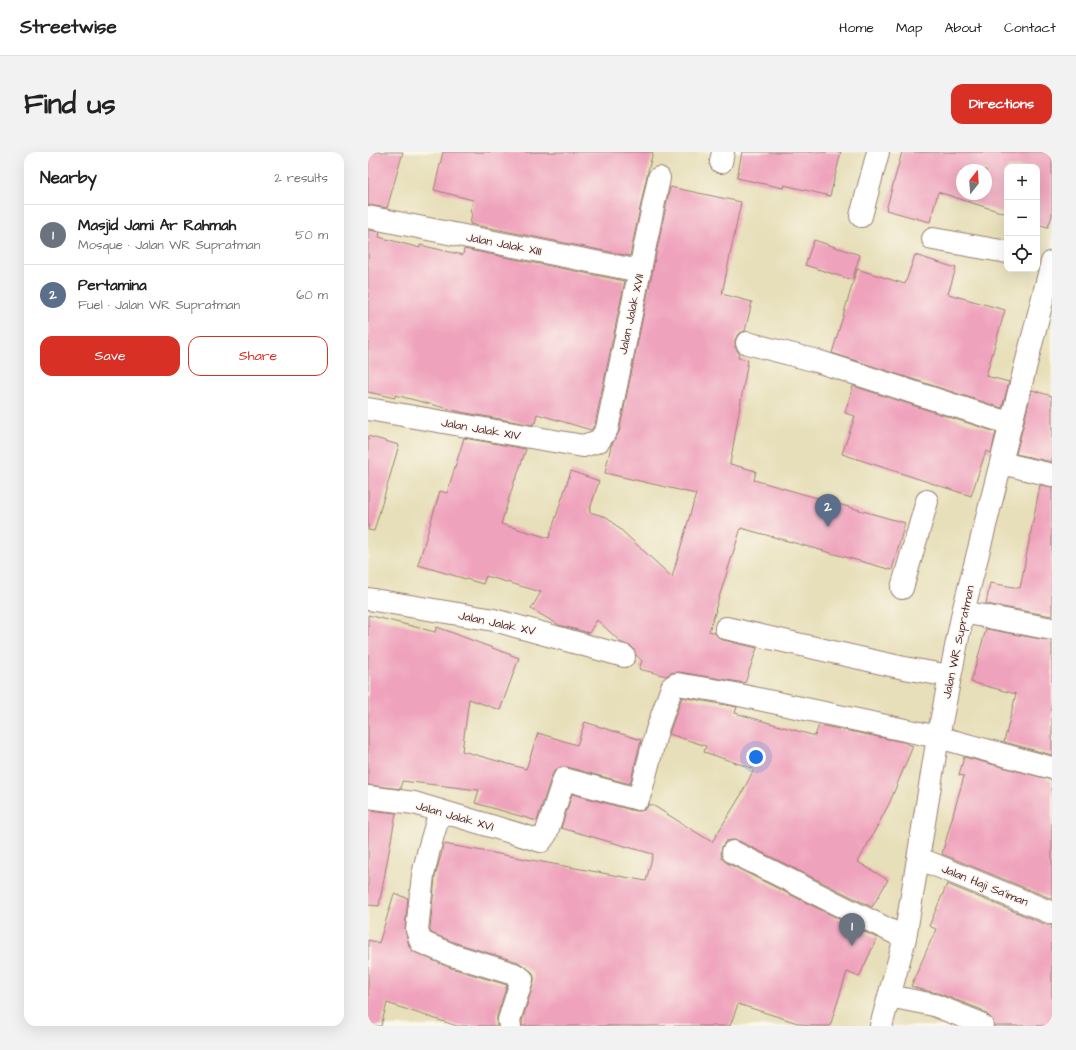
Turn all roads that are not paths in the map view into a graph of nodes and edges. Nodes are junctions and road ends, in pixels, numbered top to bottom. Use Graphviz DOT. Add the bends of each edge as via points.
graph roads {
  1 [pos="878,152"];
  2 [pos="659,178"];
  3 [pos="861,216"];
  4 [pos="368,217"];
  5 [pos="933,239"];
  6 [pos="1004,251"];
  7 [pos="1040,259"];
  8 [pos="1052,261"];
  9 [pos="640,271"];
  10 [pos="747,343"];
  11 [pos="368,410"];
  12 [pos="1011,424"];
  13 [pos="594,443"];
  14 [pos="1001,463"];
  15 [pos="1052,475"];
  16 [pos="927,501"];
  17 [pos="902,588"];
  18 [pos="368,599"];
  19 [pos="963,612"];
  20 [pos="726,628"];
  21 [pos="1052,629"];
  22 [pos="624,656"];
  23 [pos="950,676"];
  24 [pos="938,737"];
  25 [pos="1052,768"];
  26 [pos="368,797"];
  27 [pos="440,811"];
  28 [pos="733,852"];
  29 [pos="918,858"];
  30 [pos="1052,913"];
  31 [pos="905,938"];
  32 [pos="889,996"];
  33 [pos="510,1026"];
  34 [pos="881,1026"];
  35 [pos="982,1026"];
  1 -- 3 [label="street"];
  2 -- 9 [label="street, Jalan Jalak XVII"];
  4 -- 9 [label="street, Jalan Jalak XIII"];
  5 -- 6 [label="street"];
  7 -- 8 [label="street"];
  8 -- 12 [label="street, Jalan WR Supratman"];
  9 -- 13 [label="street, Jalan Jalak XVII" via="608,429 599,441"];
  10 -- 12 [label="street" via="817,362"];
  11 -- 13 [label="street, Jalan Jalak XIV" via="583,446"];
  12 -- 14 [label="street, Jalan WR Supratman"];
  14 -- 15 [label="street"];
  14 -- 19 [label="street, Jalan WR Supratman"];
  16 -- 17 [label="street"];
  18 -- 22 [label="street, Jalan Jalak XV" via="494,620"];
  19 -- 21 [label="street"];
  19 -- 23 [label="street, Jalan WR Supratman"];
  20 -- 23 [label="street"];
  23 -- 24 [label="street, Jalan WR Supratman"];
  24 -- 25 [label="street"];
  24 -- 27 [label="street, Jalan Jalak XVI" via="677,684 672,687 657,730 638,799 564,779 546,834 541,841"];
  24 -- 29 [label="street, Jalan WR Supratman"];
  26 -- 27 [label="street, Jalan Jalak XVI" via="414,803"];
  27 -- 33 [label="street" via="423,876 417,930 422,942 522,979 509,1020"];
  28 -- 31 [label="street"];
  29 -- 30 [label="street, Jalan Haji Sa'iman"];
  29 -- 31 [label="street, Jalan WR Supratman"];
  31 -- 32 [label="street, Jalan WR Supratman"];
  32 -- 34 [label="street, Jalan WR Supratman"];
  32 -- 35 [label="street" via="934,1005"];
}
